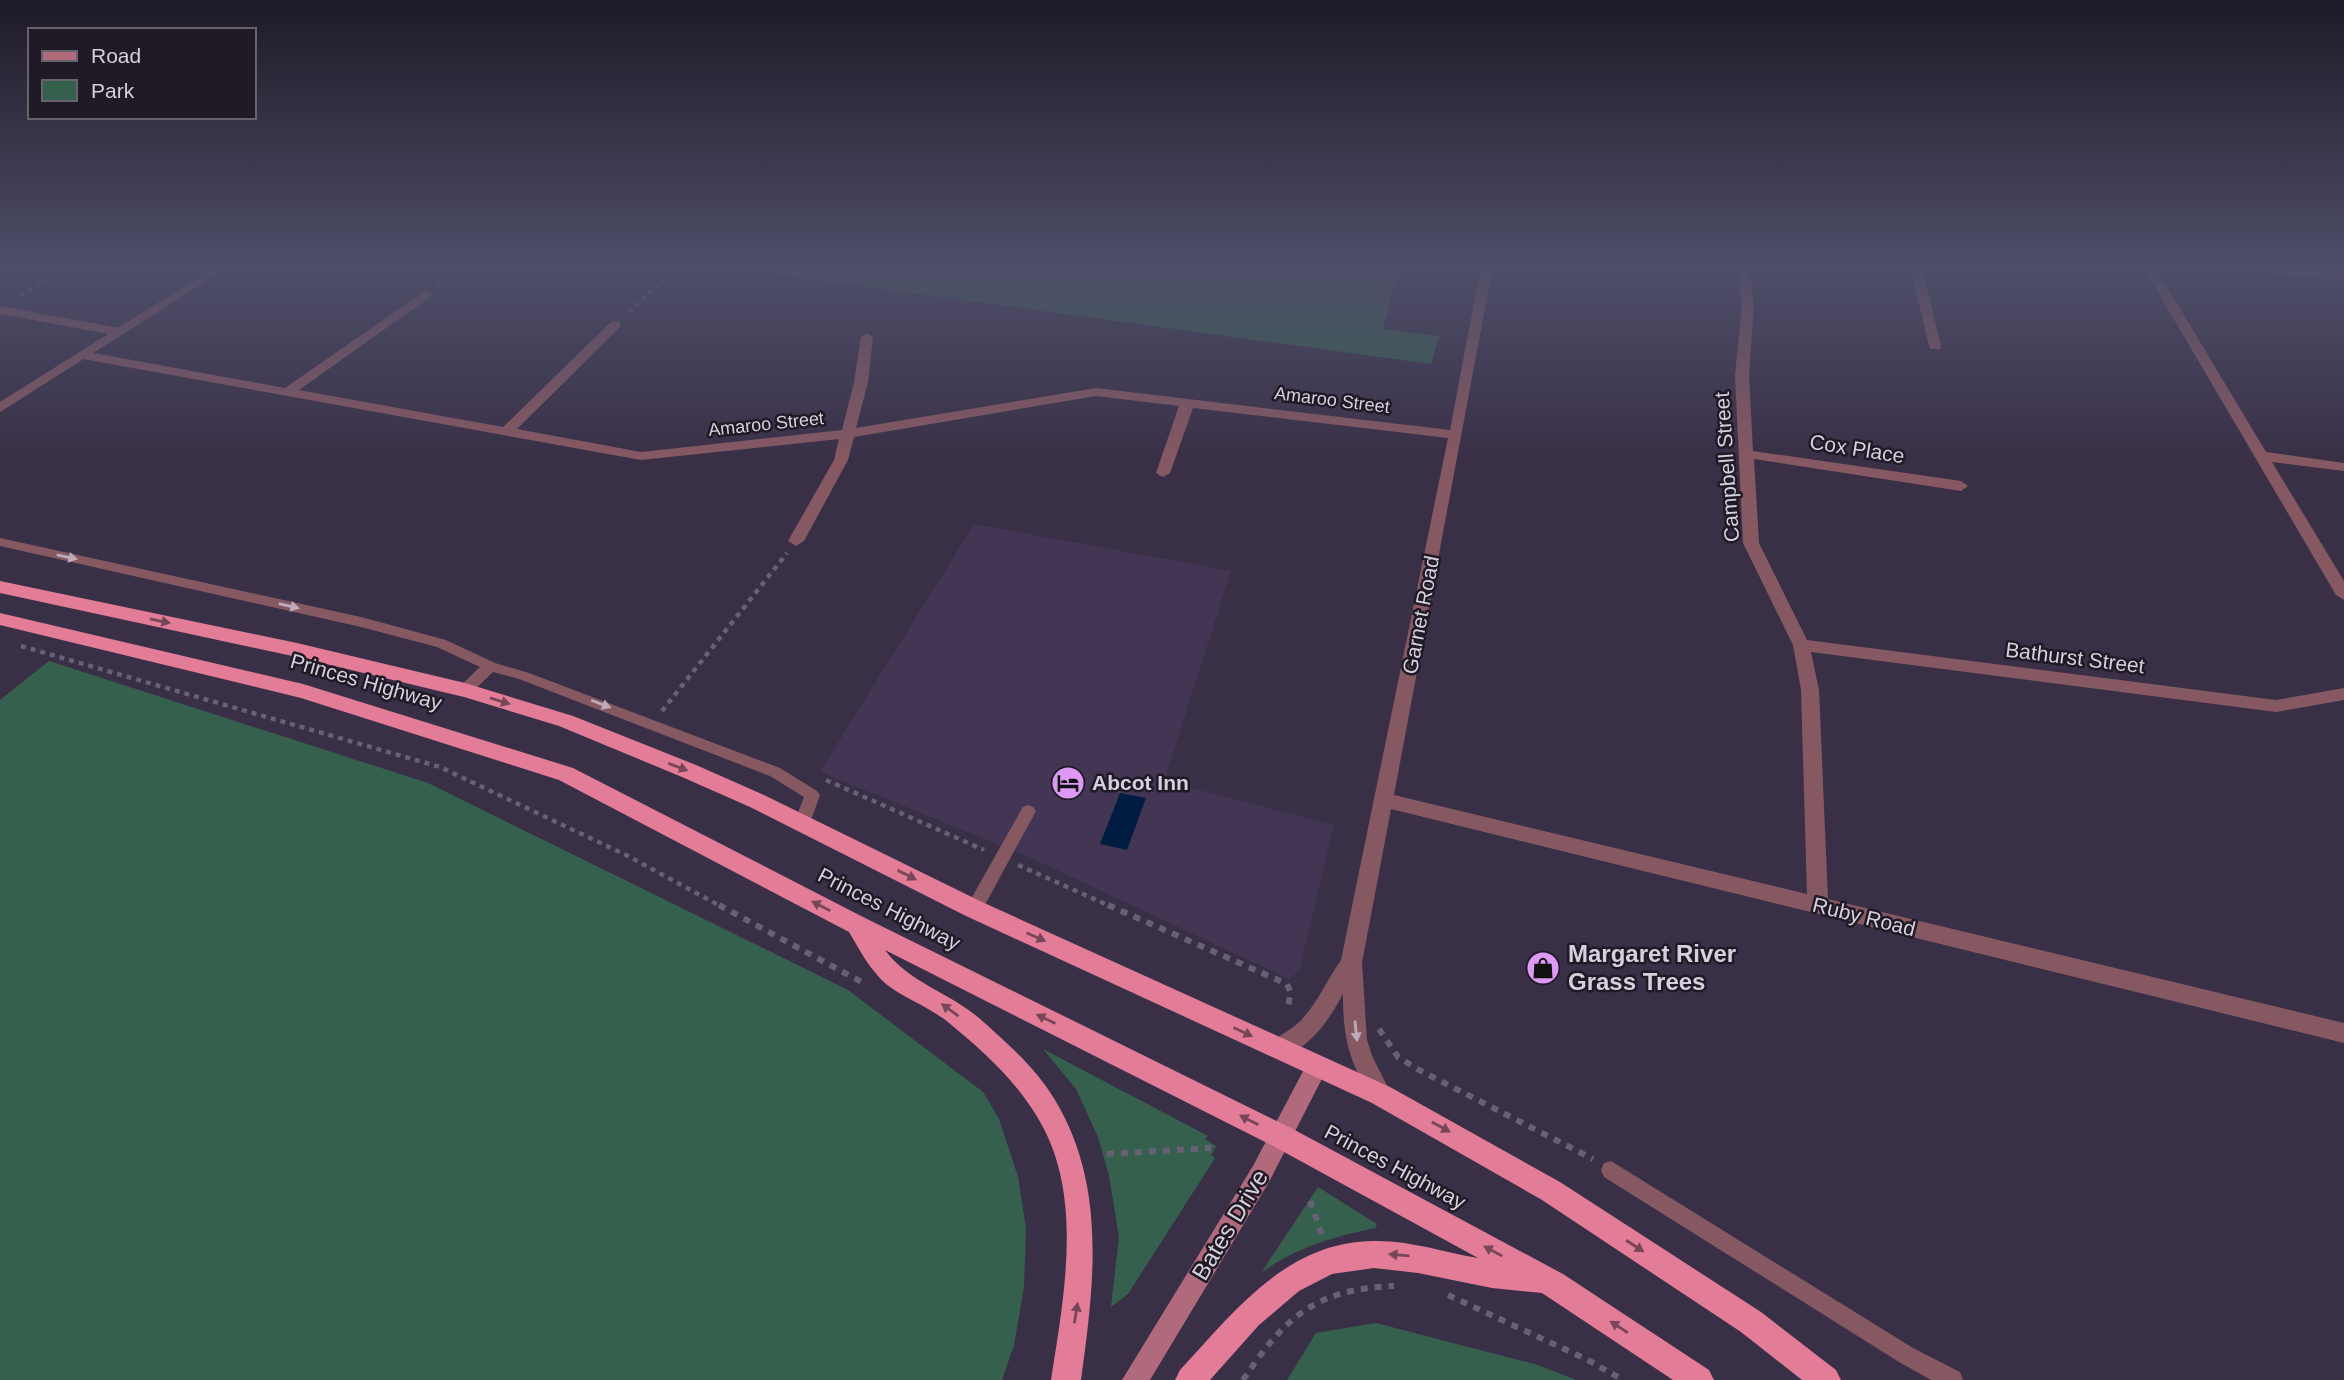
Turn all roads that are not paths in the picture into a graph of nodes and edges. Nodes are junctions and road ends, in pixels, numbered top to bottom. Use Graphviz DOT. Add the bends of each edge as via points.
graph roads {
  1 [pos="108,329"];
  2 [pos="124,329"];
  3 [pos="376,329"];
  4 [pos="610,329"];
  5 [pos="1475,329"];
  6 [pos="1746,329"];
  7 [pos="1931,329"];
  8 [pos="2186,329"];
  9 [pos="120,332"];
  10 [pos="867,337"];
  11 [pos="1935,346"];
  12 [pos="83,355"];
  13 [pos="289,391"];
  14 [pos="1188,401"];
  15 [pos="0,408"];
  16 [pos="508,430"];
  17 [pos="848,434"];
  18 [pos="1456,436"];
  19 [pos="1746,454"];
  20 [pos="2261,456"];
  21 [pos="2344,467"];
  22 [pos="1163,473"];
  23 [pos="1961,486"];
  24 [pos="796,541"];
  25 [pos="0,542"];
  26 [pos="0,587"];
  27 [pos="2344,595"];
  28 [pos="0,619"];
  29 [pos="1801,645"];
  30 [pos="490,667"];
  31 [pos="465,690"];
  32 [pos="2344,694"];
  33 [pos="1384,800"];
  34 [pos="1028,811"];
  35 [pos="802,823"];
  36 [pos="1818,906"];
  37 [pos="974,909"];
  38 [pos="857,925"];
  39 [pos="1351,963"];
  40 [pos="2344,1034"];
  41 [pos="1279,1049"];
  42 [pos="1317,1066"];
  43 [pos="1381,1095"];
  44 [pos="1282,1137"];
  45 [pos="1611,1170"];
  46 [pos="1553,1284"];
  47 [pos="1066,1380"];
  48 [pos="1135,1380"];
  49 [pos="1190,1380"];
  50 [pos="1699,1380"];
  51 [pos="1826,1380"];
  52 [pos="1952,1380"];
  1 -- 9 [label="street"];
  2 -- 9 [label="street"];
  3 -- 13 [label="street"];
  4 -- 16 [label="street"];
  5 -- 18 [label="street, Garnet Road"];
  6 -- 19 [label="street, Campbell Street" via="1742,375"];
  7 -- 11 [label="street"];
  8 -- 20 [label="street"];
  9 -- 12 [label="street"];
  10 -- 17 [label="street"];
  12 -- 13 [label="street, Amaroo Street"];
  12 -- 15 [label="street"];
  13 -- 16 [label="street, Amaroo Street"];
  14 -- 17 [label="street, Amaroo Street" via="1097,392"];
  14 -- 18 [label="street, Amaroo Street"];
  14 -- 22 [label="street"];
  16 -- 17 [label="street, Amaroo Street" via="641,456"];
  17 -- 24 [label="street" via="841,460"];
  18 -- 33 [label="street, Garnet Road"];
  19 -- 23 [label="street, Cox Place"];
  19 -- 29 [label="street, Campbell Street" via="1751,543"];
  20 -- 21 [label="street"];
  20 -- 27 [label="street"];
  25 -- 30 [label="lane, one-way" via="360,622 441,643"];
  26 -- 31 [label="highway, Princes Highway, one-way"];
  38 -- 28 [label="highway, Princes Highway, one-way" via="566,774 303,691"];
  29 -- 32 [label="street, Bathurst Street" via="2276,706"];
  29 -- 36 [label="street, Campbell Street" via="1810,691"];
  30 -- 31 [label="lane"];
  30 -- 35 [label="lane, one-way" via="775,772 813,795"];
  31 -- 35 [label="highway, Princes Highway, one-way" via="566,721"];
  33 -- 36 [label="street, Ruby Road"];
  33 -- 39 [label="street, Garnet Road"];
  34 -- 37 [label="lane"];
  35 -- 37 [label="highway, Princes Highway, one-way"];
  36 -- 40 [label="street, Ruby Road"];
  37 -- 41 [label="highway, Princes Highway, one-way"];
  44 -- 38 [label="highway, Princes Highway, one-way"];
  47 -- 38 [label="highway, one-way" via="1081,1238 1070,1168 1050,1111 1006,1055 948,1008 889,973"];
  39 -- 41 [label="street, Garnet Road" via="1318,1019 1300,1038"];
  39 -- 43 [label="street, Garnet Road, one-way" via="1356,1042"];
  41 -- 42 [label="highway, Princes Highway"];
  42 -- 43 [label="highway, Princes Highway"];
  42 -- 44 [label="main road, Bates Drive"];
  43 -- 51 [label="highway, Princes Highway, one-way" via="1551,1191 1751,1322"];
  46 -- 44 [label="highway, Princes Highway, one-way"];
  44 -- 48 [label="main road, Bates Drive"];
  45 -- 52 [label="lane"];
  46 -- 49 [label="highway, one-way" via="1466,1270 1420,1257 1387,1254 1331,1260 1286,1283"];
  50 -- 46 [label="highway, Princes Highway, one-way"];
}
